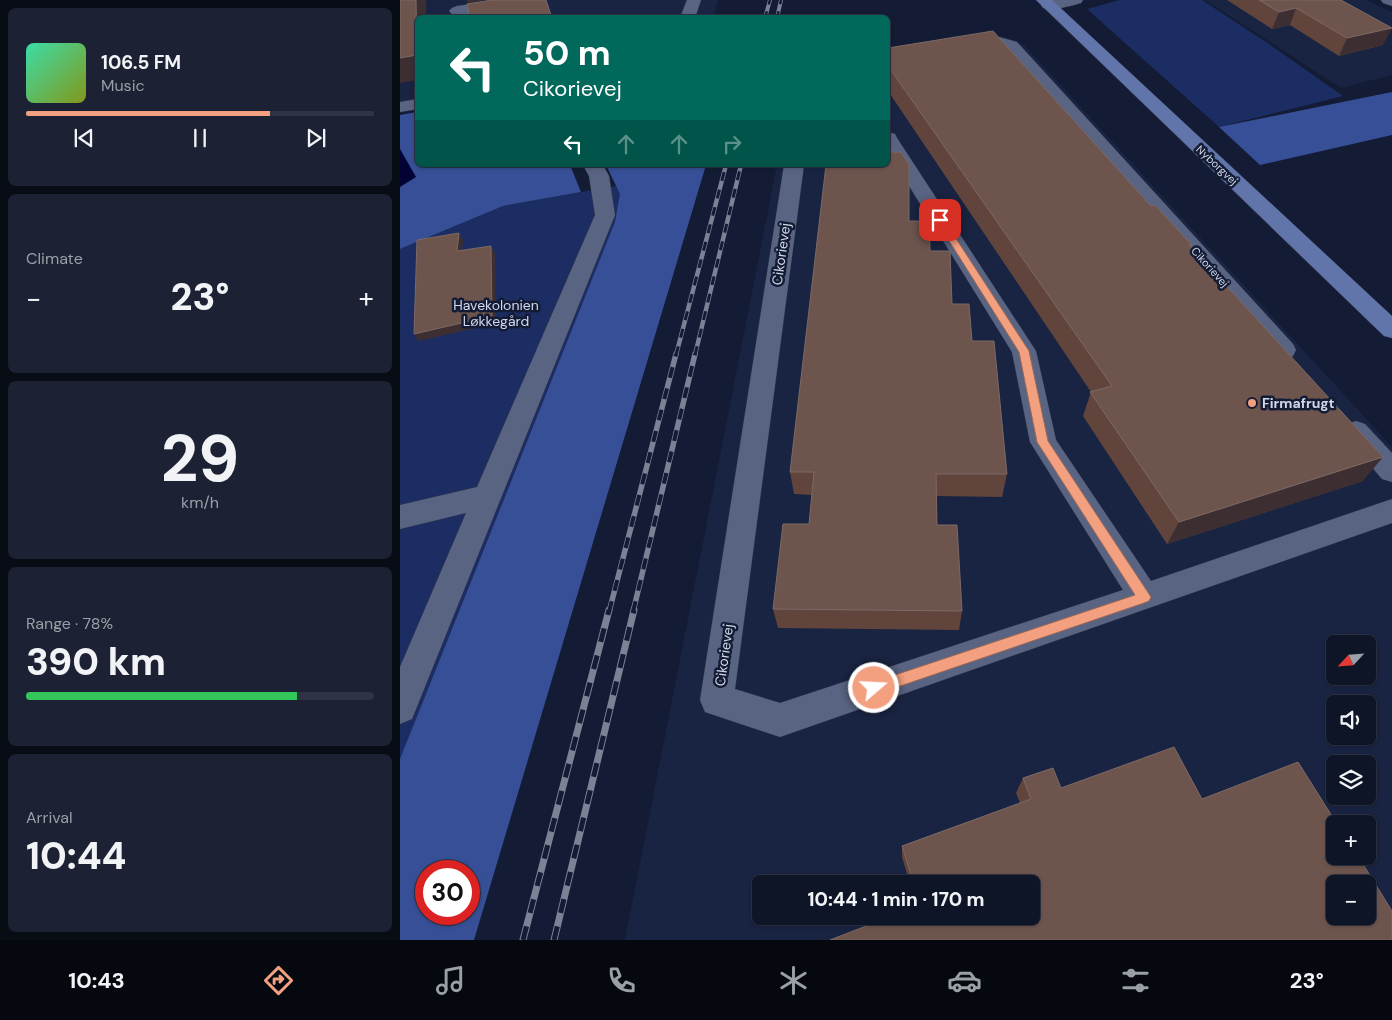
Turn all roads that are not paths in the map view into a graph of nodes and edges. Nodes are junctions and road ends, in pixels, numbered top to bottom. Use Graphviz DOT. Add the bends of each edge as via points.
graph roads {
  1 [pos="529,0"];
  2 [pos="694,0"];
  3 [pos="1076,0"];
  4 [pos="1388,0"];
  5 [pos="1045,2"];
  6 [pos="1392,2"];
  7 [pos="457,10"];
  8 [pos="687,15"];
  9 [pos="942,47"];
  10 [pos="415,104"];
  11 [pos="400,107"];
  12 [pos="890,141"];
  13 [pos="594,167"];
  14 [pos="794,167"];
  15 [pos="1392,330"];
  16 [pos="1294,361"];
  17 [pos="1346,420"];
  18 [pos="1392,471"];
  19 [pos="486,497"];
  20 [pos="1392,510"];
  21 [pos="400,517"];
  22 [pos="1144,597"];
  23 [pos="400,707"];
  1 -- 7 [label="street"];
  2 -- 8 [label="street"];
  3 -- 5 [label="street"];
  4 -- 6 [label="street"];
  5 -- 15 [label="main road, Nyborgvej"];
  9 -- 16 [label="street, Cikorievej" via="979,40 997,40 1011,45"];
  10 -- 11 [label="street"];
  12 -- 22 [label="street" via="1024,351 1043,442"];
  13 -- 19 [label="street" via="599,176 605,215"];
  14 -- 22 [label="street, Cikorievej" via="717,700 780,720"];
  17 -- 18 [label="street"];
  19 -- 21 [label="street"];
  19 -- 23 [label="street"];
  20 -- 22 [label="street, Cikorievej"];
}
